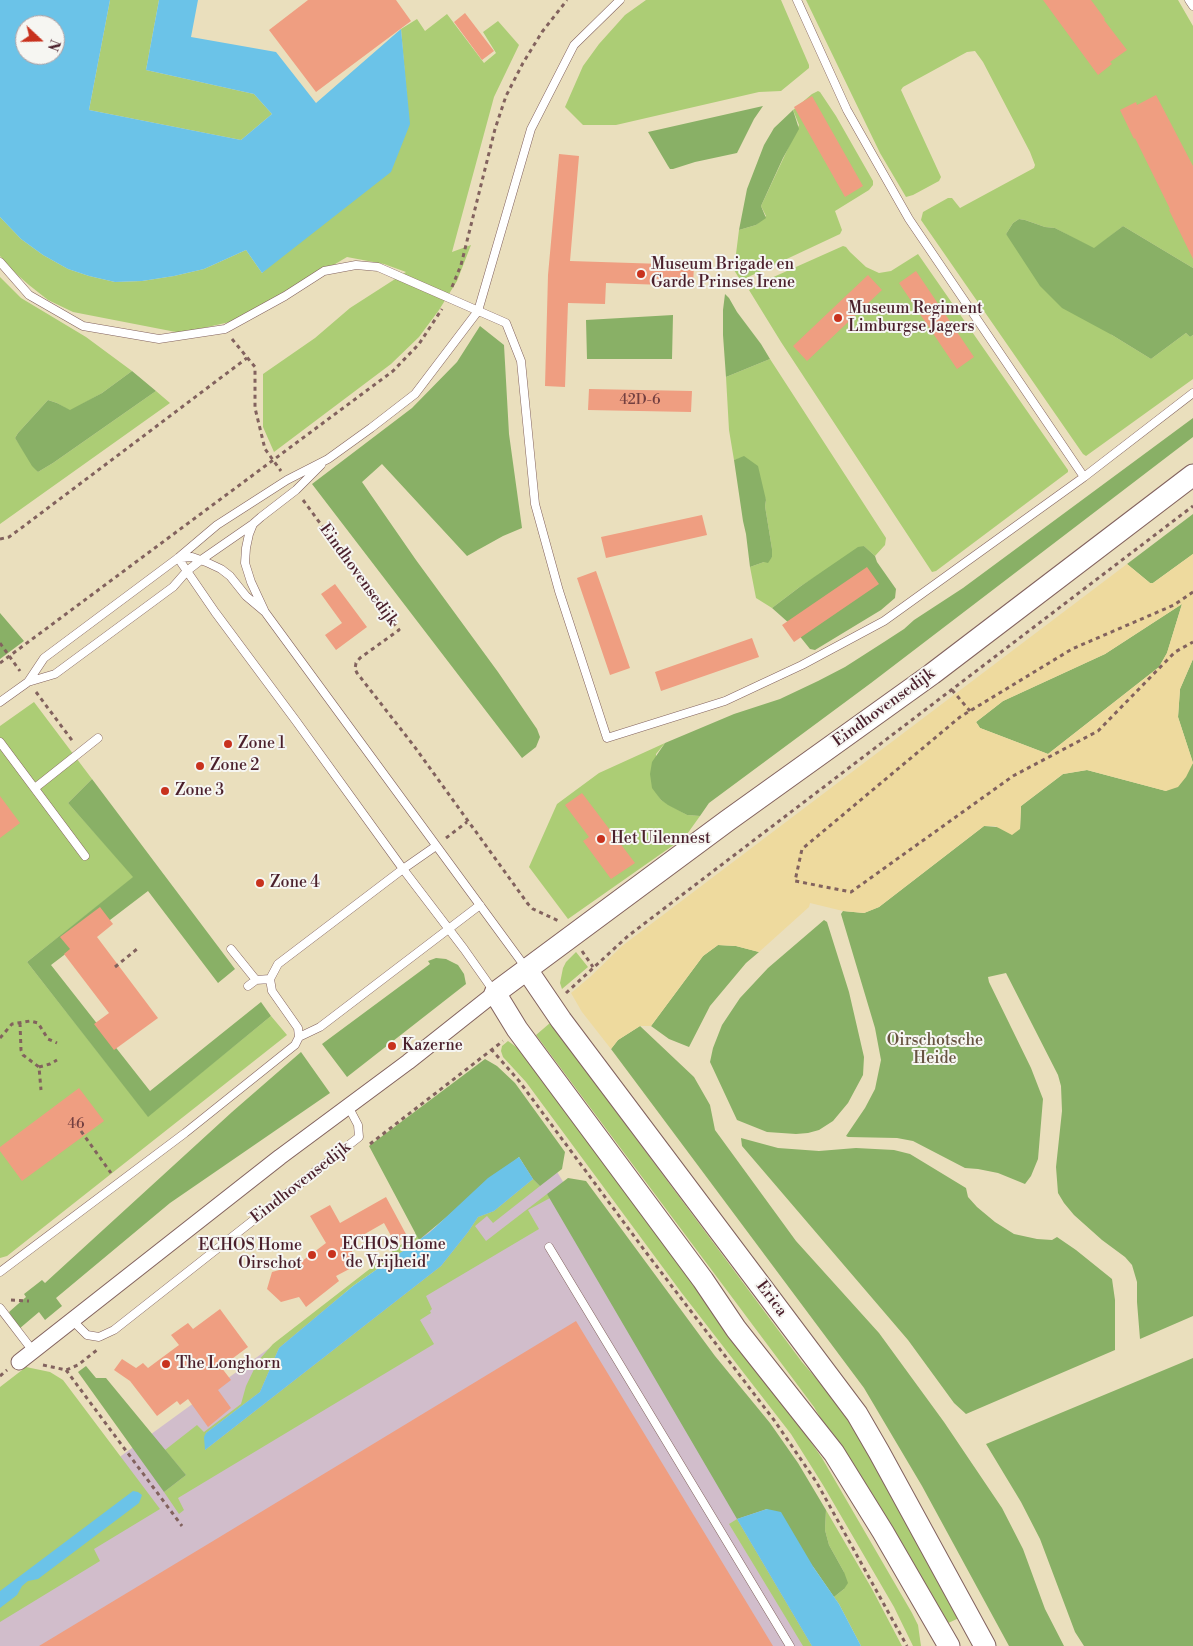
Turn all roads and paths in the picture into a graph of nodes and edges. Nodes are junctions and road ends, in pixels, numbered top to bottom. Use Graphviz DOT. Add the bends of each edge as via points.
graph roads {
  1 [pos="567,0"];
  2 [pos="620,0"];
  3 [pos="797,0"];
  4 [pos="0,262"];
  5 [pos="448,298"];
  6 [pos="478,311"];
  7 [pos="225,330"];
  8 [pos="248,358"];
  9 [pos="1193,393"];
  10 [pos="328,459"];
  11 [pos="273,460"];
  12 [pos="1193,475"];
  13 [pos="1084,477"];
  14 [pos="287,480"];
  15 [pos="296,490"];
  16 [pos="1193,506"];
  17 [pos="253,524"];
  18 [pos="0,539"];
  19 [pos="178,558"];
  20 [pos="201,560"];
  21 [pos="187,571"];
  22 [pos="1193,592"];
  23 [pos="265,612"];
  24 [pos="1193,642"];
  25 [pos="0,644"];
  26 [pos="9,656"];
  27 [pos="0,663"];
  28 [pos="28,682"];
  29 [pos="952,690"];
  30 [pos="0,702"];
  31 [pos="970,712"];
  32 [pos="98,738"];
  33 [pos="0,742"];
  34 [pos="80,752"];
  35 [pos="35,788"];
  36 [pos="467,822"];
  37 [pos="436,846"];
  38 [pos="85,856"];
  39 [pos="403,869"];
  40 [pos="480,905"];
  41 [pos="449,929"];
  42 [pos="572,937"];
  43 [pos="137,949"];
  44 [pos="231,949"];
  45 [pos="114,967"];
  46 [pos="593,967"];
  47 [pos="527,970"];
  48 [pos="270,979"];
  49 [pos="256,980"];
  50 [pos="248,986"];
  51 [pos="495,994"];
  52 [pos="550,1004"];
  53 [pos="20,1023"];
  54 [pos="517,1029"];
  55 [pos="299,1037"];
  56 [pos="0,1038"];
  57 [pos="57,1043"];
  58 [pos="491,1049"];
  59 [pos="57,1060"];
  60 [pos="38,1067"];
  61 [pos="41,1090"];
  62 [pos="348,1106"];
  63 [pos="81,1131"];
  64 [pos="383,1134"];
  65 [pos="118,1183"];
  66 [pos="549,1247"];
  67 [pos="0,1272"];
  68 [pos="10,1300"];
  69 [pos="28,1301"];
  70 [pos="0,1308"];
  71 [pos="72,1320"];
  72 [pos="33,1350"];
  73 [pos="19,1362"];
  74 [pos="66,1370"];
  75 [pos="182,1526"];
  76 [pos="790,1646"];
  77 [pos="907,1646"];
  78 [pos="949,1646"];
  79 [pos="986,1646"];
  1 -- 5 [label="path" via="542,32 506,96 461,265"];
  2 -- 6 [label="lane" via="574,45 531,129"];
  3 -- 13 [label="lane" via="847,110 909,219"];
  4 -- 7 [label="lane" via="29,296 84,326 159,338"];
  5 -- 6 [label="lane"];
  5 -- 7 [label="lane" via="378,267 356,265 324,272"];
  5 -- 11 [label="path" via="420,344 393,371"];
  6 -- 10 [label="lane" via="415,394"];
  6 -- 13 [label="lane" via="506,323 521,361 535,504 559,591 607,738 725,701 802,665 884,620"];
  7 -- 8 [label="path"];
  8 -- 11 [label="path" via="254,367 255,408 265,449"];
  8 -- 18 [label="path" via="20,529"];
  9 -- 13 [label="lane"];
  10 -- 14 [label="lane"];
  10 -- 15 [label="lane"];
  11 -- 14 [label="path"];
  11 -- 26 [label="path"];
  12 -- 42 [label="street, Eindhovensedijk" via="932,674"];
  14 -- 19 [label="lane" via="216,525"];
  15 -- 17 [label="lane"];
  15 -- 36 [label="path, Eindhovensedijk" via="399,630 360,658 355,668 357,673"];
  16 -- 29 [label="path, Eindhovensedijk"];
  17 -- 20 [label="lane"];
  17 -- 23 [label="lane" via="245,563"];
  19 -- 20 [label="lane"];
  19 -- 21 [label="lane"];
  19 -- 28 [label="lane" via="44,658"];
  20 -- 21 [label="lane"];
  20 -- 23 [label="lane" via="230,576"];
  21 -- 28 [label="lane" via="173,586 55,674"];
  21 -- 39 [label="lane"];
  22 -- 31 [label="path" via="1174,605 1072,649"];
  23 -- 37 [label="lane"];
  24 -- 31 [label="path" via="1175,652 1098,730 1013,776 851,892 795,881 802,849"];
  25 -- 26 [label="path"];
  26 -- 27 [label="path"];
  26 -- 28 [label="path"];
  28 -- 30 [label="lane"];
  28 -- 34 [label="path"];
  29 -- 31 [label="path"];
  29 -- 46 [label="path, Eindhovensedijk" via="628,936"];
  32 -- 34 [label="lane"];
  33 -- 35 [label="lane"];
  34 -- 35 [label="lane"];
  35 -- 38 [label="lane"];
  36 -- 37 [label="path"];
  36 -- 42 [label="path, Eindhovensedijk" via="528,904 560,922"];
  37 -- 39 [label="lane"];
  37 -- 40 [label="lane"];
  39 -- 41 [label="lane"];
  39 -- 48 [label="lane" via="278,964"];
  40 -- 41 [label="lane"];
  40 -- 47 [label="lane"];
  41 -- 51 [label="lane"];
  41 -- 55 [label="lane" via="320,1027"];
  42 -- 46 [label="path, Eindhovensedijk"];
  42 -- 47 [label="street, Eindhovensedijk"];
  43 -- 45 [label="path"];
  44 -- 49 [label="lane"];
  46 -- 52 [label="path, Eindhovensedijk"];
  47 -- 51 [label="street, Eindhovensedijk"];
  47 -- 52 [label="street, Erica"];
  48 -- 49 [label="lane"];
  48 -- 55 [label="lane" via="272,991 298,1028"];
  49 -- 50 [label="lane"];
  51 -- 54 [label="street"];
  51 -- 62 [label="street, Eindhovensedijk"];
  52 -- 79 [label="street, Erica" via="857,1414"];
  53 -- 56 [label="path" via="12,1024"];
  53 -- 57 [label="path" via="38,1022 48,1038"];
  53 -- 60 [label="path" via="23,1055"];
  54 -- 58 [label="path"];
  54 -- 78 [label="street" via="704,1280 736,1329 834,1453"];
  55 -- 65 [label="lane" via="295,1045"];
  58 -- 64 [label="path"];
  58 -- 77 [label="path" via="519,1081 774,1420 817,1483"];
  59 -- 60 [label="path"];
  60 -- 61 [label="path"];
  62 -- 71 [label="street, Eindhovensedijk"];
  62 -- 71 [label="lane, Eindhovensedijk" via="358,1125 359,1137 114,1330 99,1337 87,1335"];
  63 -- 65 [label="path"];
  65 -- 67 [label="lane"];
  66 -- 76 [label="lane"];
  68 -- 69 [label="path"];
  70 -- 72 [label="lane"];
  71 -- 72 [label="street, Eindhovensedijk"];
  72 -- 73 [label="street, Eindhovensedijk"];
  74 -- 75 [label="path"];
}
